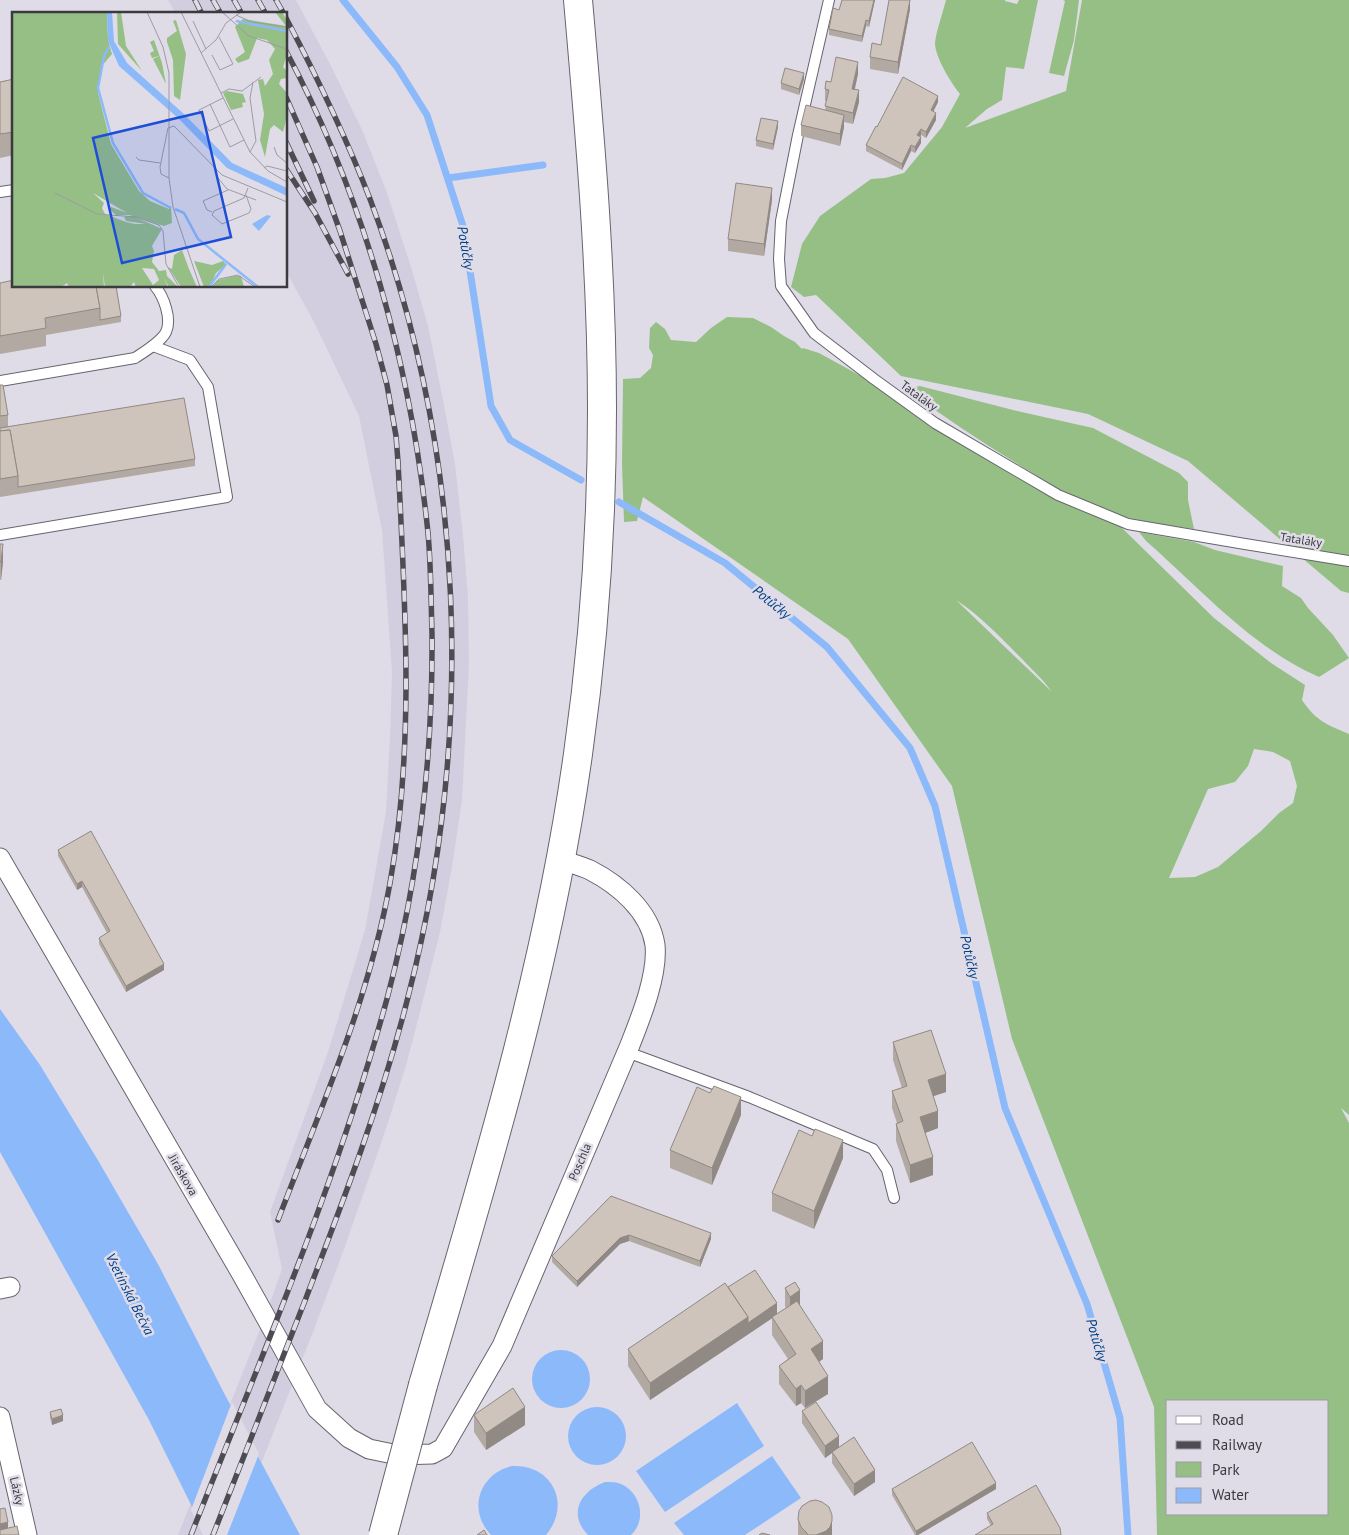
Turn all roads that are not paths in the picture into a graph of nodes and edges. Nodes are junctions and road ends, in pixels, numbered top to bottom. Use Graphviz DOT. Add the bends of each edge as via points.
graph roads {
  1 [pos="578,0"];
  2 [pos="829,0"];
  3 [pos="156,288"];
  4 [pos="153,346"];
  5 [pos="0,381"];
  6 [pos="0,535"];
  7 [pos="1349,561"];
  8 [pos="0,858"];
  9 [pos="561,860"];
  10 [pos="627,1052"];
  11 [pos="894,1198"];
  12 [pos="0,1417"];
  13 [pos="398,1455"];
  14 [pos="27,1535"];
  15 [pos="383,1535"];
  1 -- 9 [label="main road" via="598,270 601,472 592,630 578,753"];
  2 -- 7 [label="lane, Tataláky" via="781,221 779,260 781,286 814,333 935,423 1058,495 1128,524"];
  3 -- 4 [label="lane" via="168,312 166,332"];
  4 -- 5 [label="lane" via="135,358"];
  4 -- 6 [label="lane" via="190,360 208,388 227,497"];
  8 -- 13 [label="street, Jiráskova" via="317,1409 349,1438 369,1449"];
  9 -- 10 [label="street, Poschla" via="589,870 618,888 637,906 650,927 655,946 653,976"];
  9 -- 15 [label="main road, bridge" via="526,1017"];
  10 -- 11 [label="lane" via="749,1097 873,1149 887,1170"];
  10 -- 13 [label="street, Poschla" via="502,1346 444,1448 432,1454"];
  12 -- 14 [label="street, Lázky"];
}
